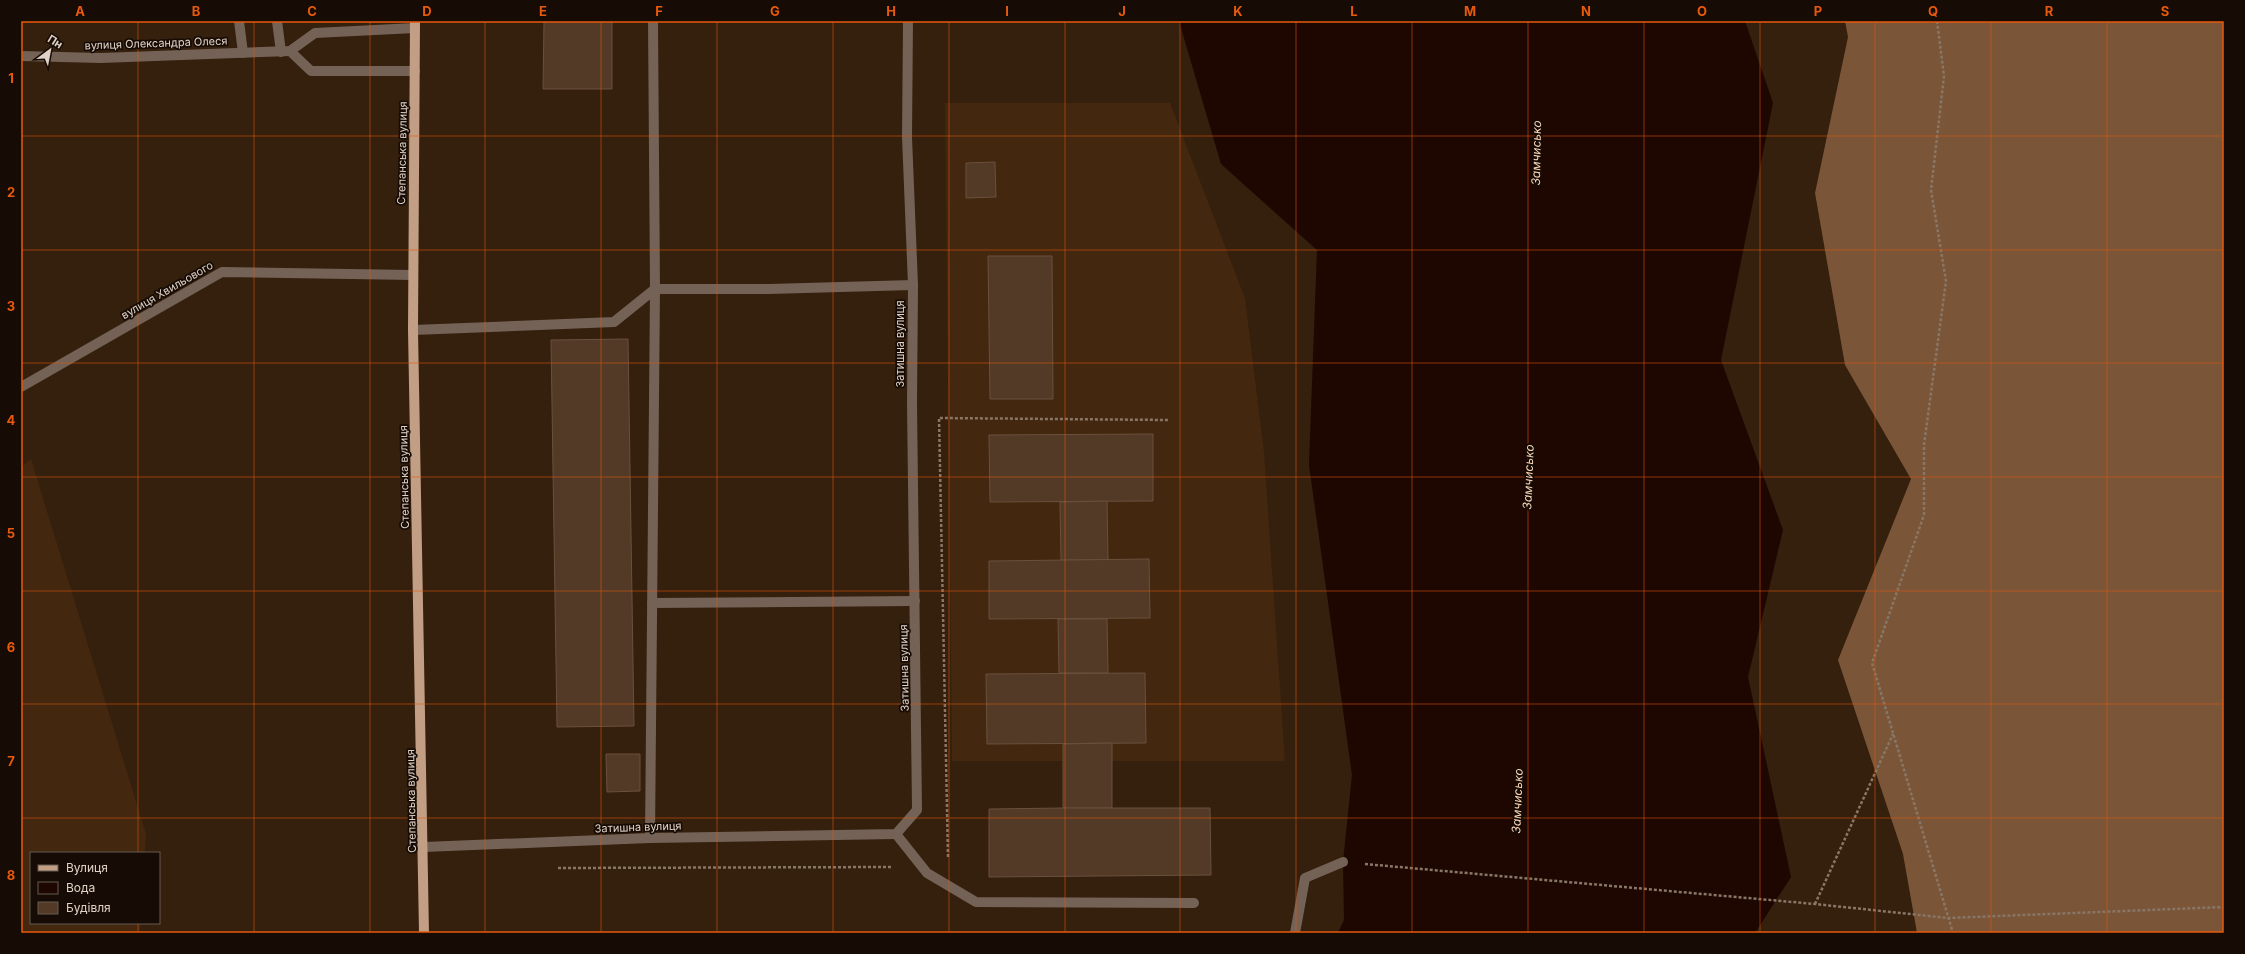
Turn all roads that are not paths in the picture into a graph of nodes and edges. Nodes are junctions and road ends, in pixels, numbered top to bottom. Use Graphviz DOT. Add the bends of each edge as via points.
graph roads {
  1 [pos="239,21"];
  2 [pos="277,21"];
  3 [pos="653,21"];
  4 [pos="908,21"];
  5 [pos="415,25"];
  6 [pos="286,51"];
  7 [pos="243,53"];
  8 [pos="21,56"];
  9 [pos="415,71"];
  10 [pos="413,275"];
  11 [pos="913,285"];
  12 [pos="655,289"];
  13 [pos="413,330"];
  14 [pos="21,387"];
  15 [pos="915,601"];
  16 [pos="652,603"];
  17 [pos="896,834"];
  18 [pos="650,838"];
  19 [pos="424,847"];
  20 [pos="1343,862"];
  21 [pos="1194,903"];
  22 [pos="424,933"];
  23 [pos="1295,933"];
  1 -- 7 [label="street"];
  2 -- 6 [label="street"];
  3 -- 12 [label="street"];
  4 -- 11 [label="street, Затишна вулиця" via="907,137"];
  5 -- 6 [label="street" via="315,33"];
  5 -- 9 [label="main road, Степанська вулиця"];
  6 -- 7 [label="street, вулиця Олександра Олеся"];
  6 -- 9 [label="street" via="311,71"];
  7 -- 8 [label="street, вулиця Олександра Олеся" via="101,58"];
  9 -- 10 [label="main road, Степанська вулиця"];
  10 -- 13 [label="main road, Степанська вулиця"];
  10 -- 14 [label="street, вулиця Хвильового" via="222,272"];
  11 -- 12 [label="street"];
  11 -- 15 [label="street, Затишна вулиця"];
  12 -- 13 [label="street" via="614,322"];
  12 -- 16 [label="street"];
  13 -- 19 [label="main road, Степанська вулиця"];
  15 -- 16 [label="street"];
  15 -- 17 [label="street, Затишна вулиця" via="917,810"];
  16 -- 18 [label="street"];
  17 -- 18 [label="street, Затишна вулиця"];
  17 -- 21 [label="street" via="927,873 976,902"];
  18 -- 19 [label="street, Затишна вулиця"];
  19 -- 22 [label="main road, Степанська вулиця"];
  20 -- 23 [label="street" via="1305,878"];
}
